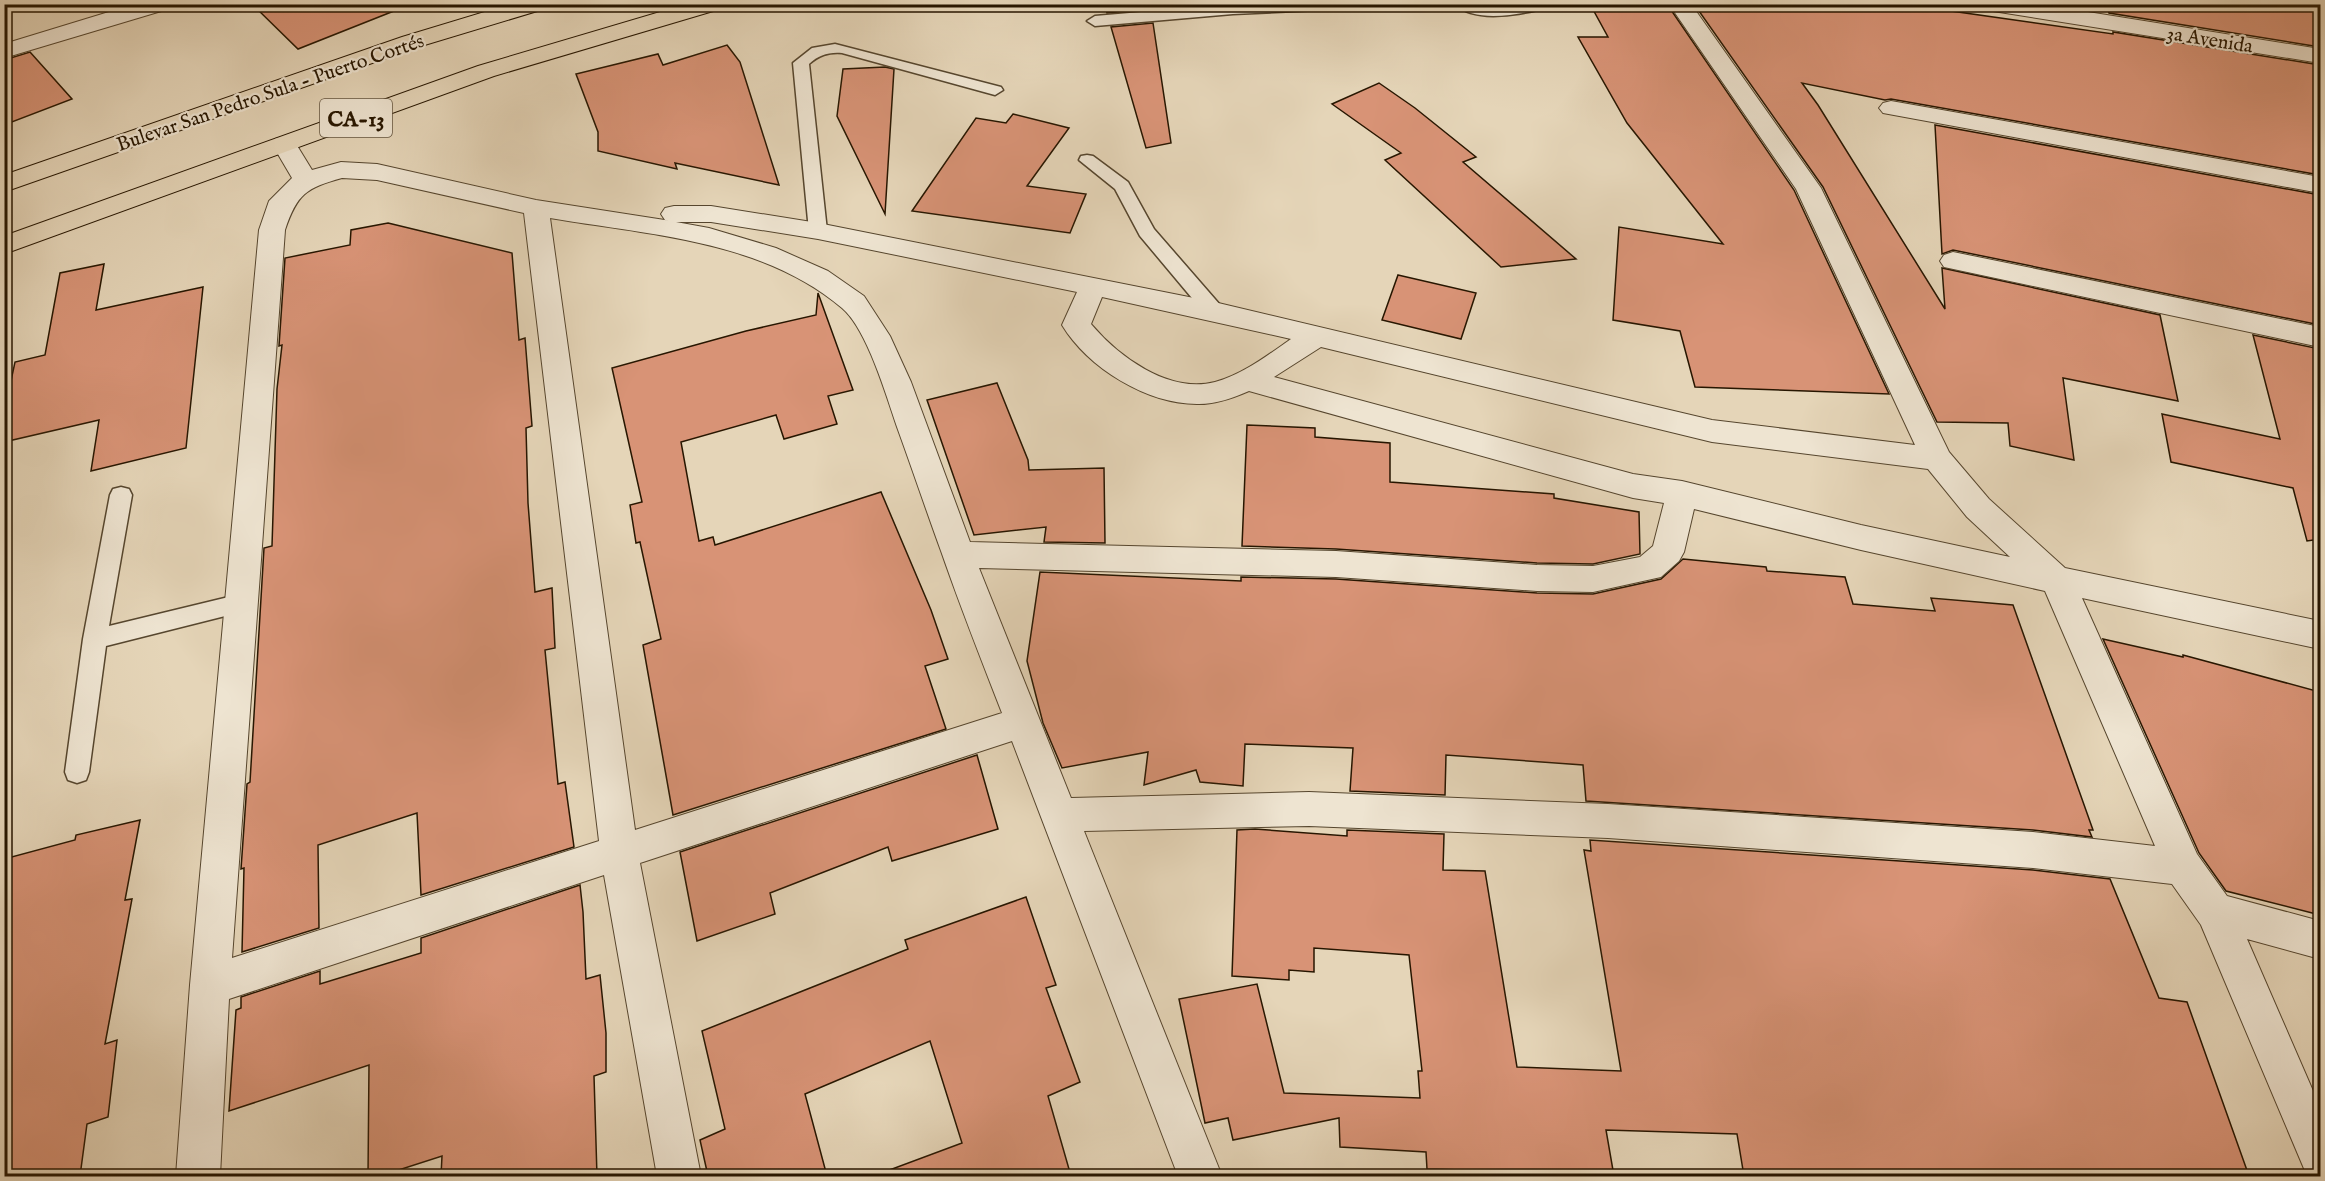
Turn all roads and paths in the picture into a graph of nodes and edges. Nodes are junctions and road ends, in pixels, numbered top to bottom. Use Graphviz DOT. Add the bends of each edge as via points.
graph roads {
  1 [pos="160,4"];
  2 [pos="536,4"];
  3 [pos="712,4"];
  4 [pos="1361,4"];
  5 [pos="1462,4"];
  6 [pos="1546,4"];
  7 [pos="1680,4"];
  8 [pos="1993,4"];
  9 [pos="1095,21"];
  10 [pos="4,51"];
  11 [pos="2320,56"];
  12 [pos="995,90"];
  13 [pos="1891,108"];
  14 [pos="284,144"];
  15 [pos="1087,160"];
  16 [pos="306,180"];
  17 [pos="4,184"];
  18 [pos="2320,185"];
  19 [pos="536,208"];
  20 [pos="615,222"];
  21 [pos="818,231"];
  22 [pos="4,246"];
  23 [pos="1953,261"];
  24 [pos="1093,286"];
  25 [pos="1214,311"];
  26 [pos="1317,336"];
  27 [pos="2320,337"];
  28 [pos="1245,380"];
  29 [pos="1937,459"];
  30 [pos="1682,492"];
  31 [pos="121,495"];
  32 [pos="958,555"];
  33 [pos="2058,582"];
  34 [pos="241,603"];
  35 [pos="2320,635"];
  36 [pos="95,639"];
  37 [pos="1022,722"];
  38 [pos="77,772"];
  39 [pos="1060,815"];
  40 [pos="619,851"];
  41 [pos="2183,867"];
  42 [pos="2215,912"];
  43 [pos="2320,940"];
  44 [pos="210,985"];
  45 [pos="2320,1156"];
  46 [pos="198,1176"];
  47 [pos="679,1176"];
  48 [pos="1200,1176"];
  1 -- 10 [label="street"];
  2 -- 17 [label="highway, Bulevar San Pedro Sula - Puerto Cortés / CA-13" via="410,42"];
  3 -- 14 [label="highway, CA-13" via="486,71"];
  4 -- 9 [label="lane" via="1233,9"];
  5 -- 6 [label="lane" via="1479,12"];
  7 -- 29 [label="street" via="1808,188"];
  8 -- 11 [label="street, 3a Avenida"];
  12 -- 21 [label="lane" via="831,46 807,56 801,63"];
  13 -- 18 [label="street"];
  14 -- 16 [label="street"];
  14 -- 22 [label="highway, CA-13"];
  15 -- 25 [label="lane" via="1122,186 1146,231"];
  16 -- 19 [label="street" via="341,170 377,172"];
  16 -- 34 [label="street" via="282,201 272,230"];
  19 -- 20 [label="street"];
  19 -- 40 [label="street"];
  20 -- 21 [label="street" via="652,213 711,214"];
  20 -- 32 [label="street" via="709,237 767,255 818,277 854,303 876,336 896,382"];
  21 -- 24 [label="street"];
  23 -- 27 [label="street"];
  24 -- 25 [label="street"];
  24 -- 28 [label="street" via="1076,325 1104,356 1156,386 1183,392 1211,393"];
  25 -- 26 [label="street"];
  26 -- 28 [label="street"];
  26 -- 29 [label="street" via="1712,430"];
  28 -- 30 [label="street" via="1633,486"];
  29 -- 33 [label="street" via="1978,508"];
  30 -- 32 [label="street" via="1668,552 1649,568 1593,579 1336,564"];
  30 -- 33 [label="street"];
  31 -- 36 [label="lane"];
  32 -- 37 [label="street"];
  33 -- 35 [label="street"];
  33 -- 41 [label="street"];
  34 -- 36 [label="lane"];
  34 -- 44 [label="street"];
  36 -- 38 [label="lane"];
  37 -- 39 [label="street"];
  37 -- 40 [label="street"];
  39 -- 41 [label="street" via="1309,809 1608,821 2033,850"];
  39 -- 48 [label="street"];
  40 -- 44 [label="street"];
  40 -- 47 [label="street"];
  41 -- 42 [label="street"];
  42 -- 43 [label="street"];
  42 -- 45 [label="street"];
  44 -- 46 [label="street"];
}
